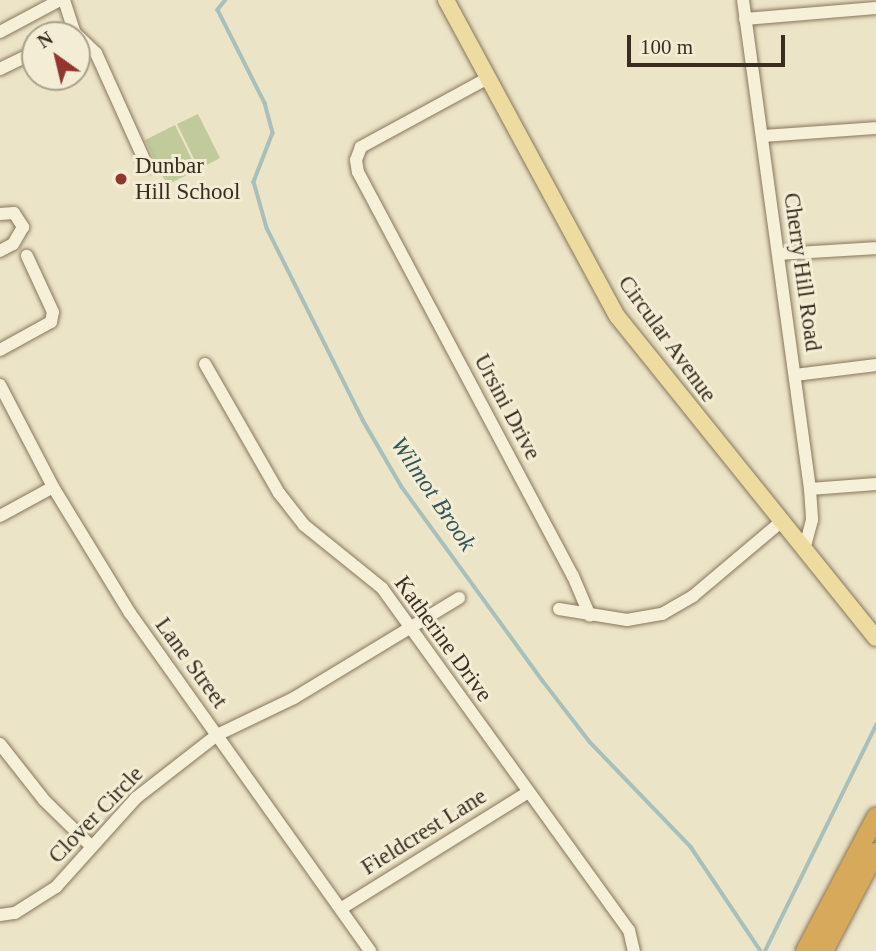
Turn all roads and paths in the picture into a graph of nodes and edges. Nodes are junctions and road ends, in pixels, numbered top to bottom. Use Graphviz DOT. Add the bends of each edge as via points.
graph roads {
  1 [pos="62,0"];
  2 [pos="446,0"];
  3 [pos="743,0"];
  4 [pos="876,8"];
  5 [pos="745,19"];
  6 [pos="68,21"];
  7 [pos="0,32"];
  8 [pos="91,49"];
  9 [pos="21,59"];
  10 [pos="0,69"];
  11 [pos="488,78"];
  12 [pos="876,128"];
  13 [pos="762,135"];
  14 [pos="147,166"];
  15 [pos="0,214"];
  16 [pos="876,248"];
  17 [pos="0,251"];
  18 [pos="779,254"];
  19 [pos="27,256"];
  20 [pos="0,350"];
  21 [pos="205,364"];
  22 [pos="876,365"];
  23 [pos="795,375"];
  24 [pos="0,385"];
  25 [pos="876,484"];
  26 [pos="53,487"];
  27 [pos="810,489"];
  28 [pos="0,516"];
  29 [pos="781,522"];
  30 [pos="804,549"];
  31 [pos="459,598"];
  32 [pos="559,609"];
  33 [pos="590,616"];
  34 [pos="411,627"];
  35 [pos="876,638"];
  36 [pos="217,735"];
  37 [pos="0,744"];
  38 [pos="528,792"];
  39 [pos="876,817"];
  40 [pos="91,846"];
  41 [pos="876,852"];
  42 [pos="342,908"];
  43 [pos="0,915"];
  44 [pos="370,951"];
  45 [pos="634,951"];
  46 [pos="805,951"];
  47 [pos="824,951"];
  1 -- 6 [label="street"];
  1 -- 7 [label="street"];
  2 -- 11 [label="main road, Circular Avenue"];
  3 -- 5 [label="street, Cherry Hill Road"];
  4 -- 5 [label="street"];
  5 -- 13 [label="street, Cherry Hill Road"];
  8 -- 14 [label="street"];
  9 -- 10 [label="street"];
  11 -- 29 [label="main road, Circular Avenue" via="617,316"];
  11 -- 33 [label="street, Ursini Drive" via="361,147 356,160"];
  12 -- 13 [label="street"];
  13 -- 18 [label="street, Cherry Hill Road"];
  15 -- 17 [label="street" via="14,213 23,227 13,244"];
  16 -- 18 [label="street"];
  18 -- 23 [label="street, Cherry Hill Road"];
  19 -- 20 [label="street" via="53,312 51,322"];
  21 -- 34 [label="street, Katherine Drive" via="279,493 304,525 382,588"];
  22 -- 23 [label="street"];
  23 -- 27 [label="street, Cherry Hill Road"];
  24 -- 26 [label="street, Lane Street"];
  25 -- 27 [label="street"];
  26 -- 28 [label="street"];
  26 -- 36 [label="street, Lane Street" via="130,613"];
  27 -- 30 [label="street, Cherry Hill Road" via="812,520"];
  29 -- 30 [label="main road, Circular Avenue"];
  29 -- 33 [label="street" via="693,596 662,614 627,620"];
  30 -- 35 [label="main road, Circular Avenue"];
  31 -- 34 [label="street, Clover Circle"];
  32 -- 33 [label="street"];
  34 -- 36 [label="street, Clover Circle" via="294,698"];
  34 -- 38 [label="street, Katherine Drive"];
  36 -- 40 [label="street, Clover Circle" via="136,797"];
  36 -- 42 [label="street, Lane Street"];
  37 -- 40 [label="street" via="44,800"];
  38 -- 42 [label="street, Fieldcrest Lane"];
  38 -- 45 [label="street, Katherine Drive" via="629,930"];
  39 -- 46 [label="highway"];
  40 -- 43 [label="street, Clover Circle" via="56,887 15,913"];
  41 -- 47 [label="highway"];
  42 -- 44 [label="street, Lane Street"];
}
